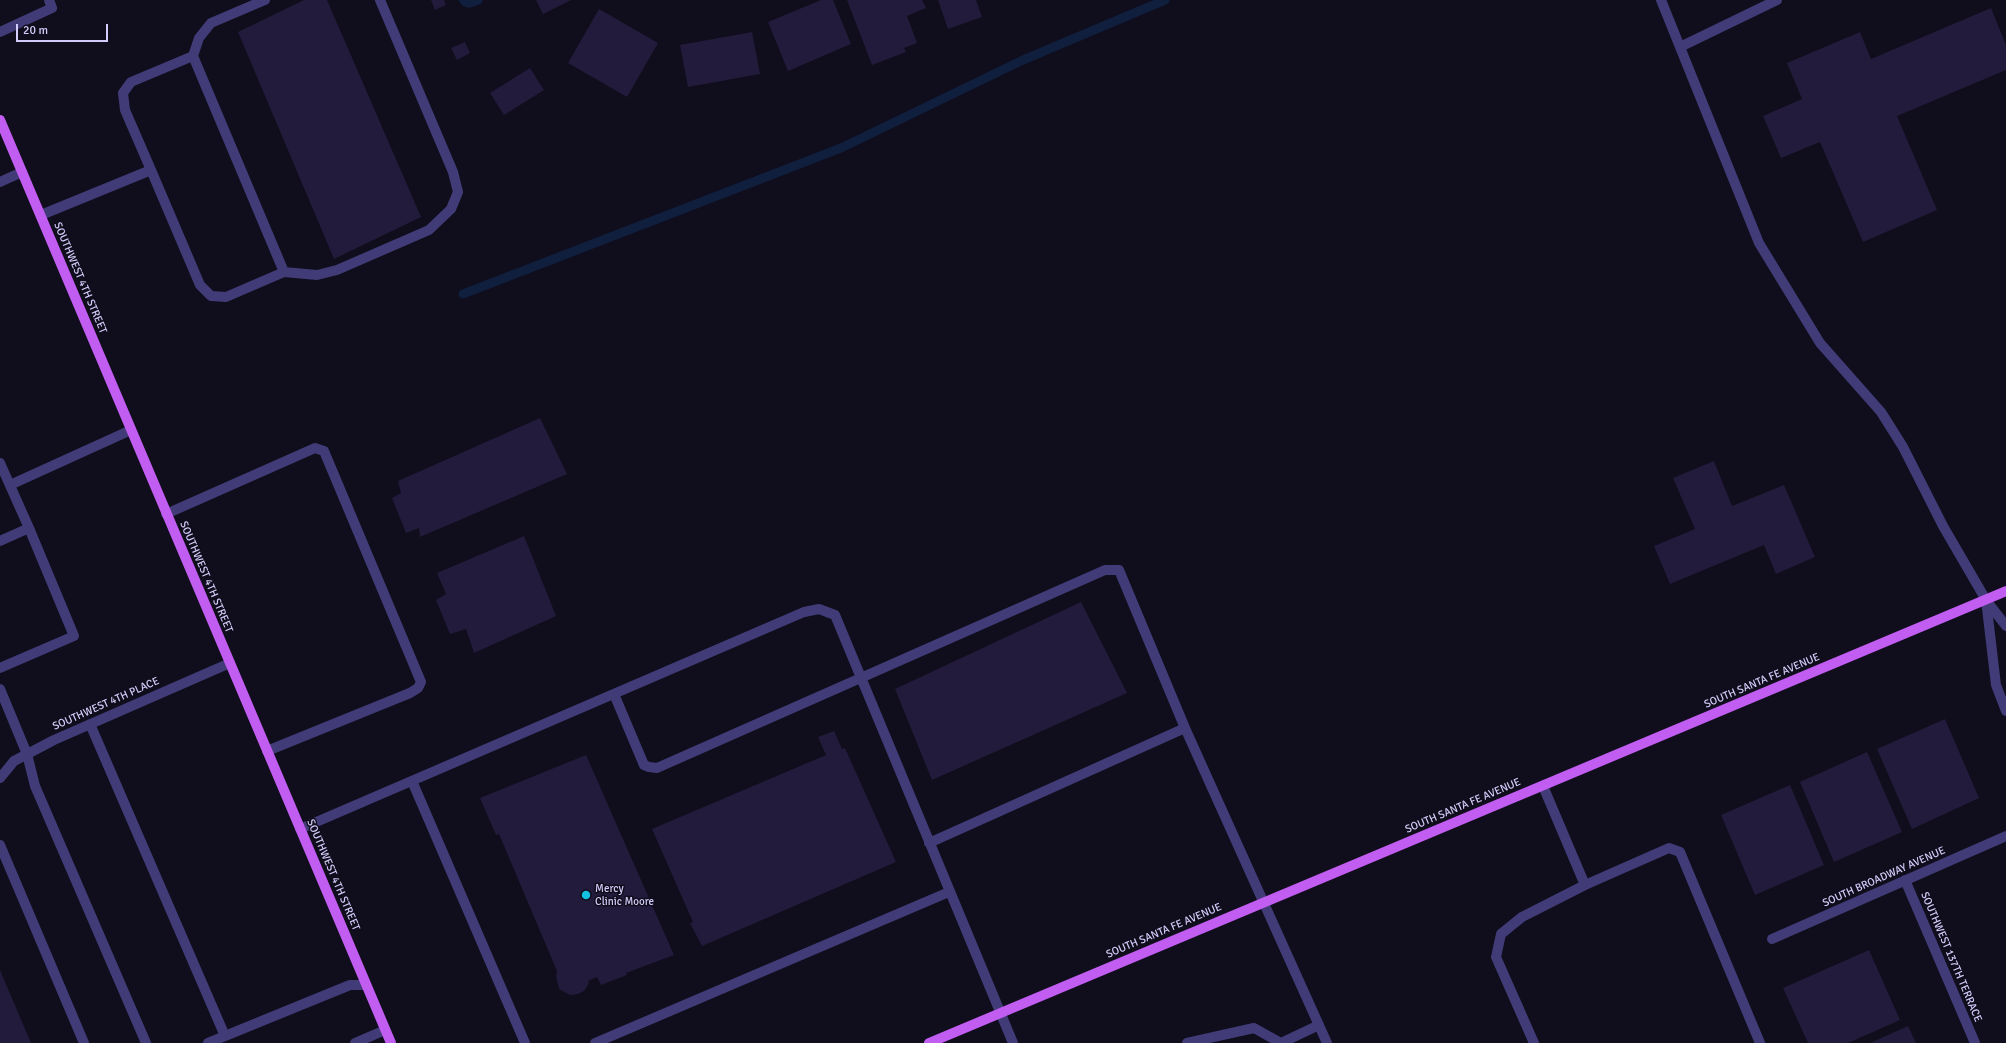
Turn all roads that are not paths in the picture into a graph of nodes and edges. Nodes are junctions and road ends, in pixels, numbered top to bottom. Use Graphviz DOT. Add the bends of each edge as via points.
graph roads {
  1 [pos="49,0"];
  2 [pos="265,0"];
  3 [pos="380,0"];
  4 [pos="1661,0"];
  5 [pos="1777,0"];
  6 [pos="0,32"];
  7 [pos="1680,47"];
  8 [pos="193,56"];
  9 [pos="0,120"];
  10 [pos="152,170"];
  11 [pos="22,172"];
  12 [pos="0,182"];
  13 [pos="41,215"];
  14 [pos="284,272"];
  15 [pos="131,430"];
  16 [pos="0,463"];
  17 [pos="10,485"];
  18 [pos="166,514"];
  19 [pos="29,528"];
  20 [pos="0,541"];
  21 [pos="2006,591"];
  22 [pos="1986,600"];
  23 [pos="2006,626"];
  24 [pos="230,663"];
  25 [pos="0,668"];
  26 [pos="861,679"];
  27 [pos="0,690"];
  28 [pos="614,694"];
  29 [pos="2006,711"];
  30 [pos="90,724"];
  31 [pos="1185,728"];
  32 [pos="267,751"];
  33 [pos="28,754"];
  34 [pos="0,778"];
  35 [pos="412,781"];
  36 [pos="1543,786"];
  37 [pos="300,829"];
  38 [pos="2006,836"];
  39 [pos="929,843"];
  40 [pos="0,845"];
  41 [pos="1905,880"];
  42 [pos="1585,885"];
  43 [pos="949,892"];
  44 [pos="1263,903"];
  45 [pos="1772,939"];
  46 [pos="366,985"];
  47 [pos="999,1014"];
  48 [pos="1319,1025"];
  49 [pos="385,1030"];
  50 [pos="225,1036"];
  51 [pos="84,1043"];
  52 [pos="146,1043"];
  53 [pos="208,1043"];
  54 [pos="355,1043"];
  55 [pos="391,1043"];
  56 [pos="526,1043"];
  57 [pos="595,1043"];
  58 [pos="929,1043"];
  59 [pos="1013,1043"];
  60 [pos="1187,1043"];
  61 [pos="1281,1043"];
  62 [pos="1327,1043"];
  63 [pos="1534,1043"];
  64 [pos="1760,1043"];
  65 [pos="1975,1043"];
  1 -- 6 [label="street" via="52,8"];
  2 -- 8 [label="street" via="211,23 199,38"];
  3 -- 14 [label="street" via="453,172 458,192 451,210 429,230 337,270 317,275"];
  4 -- 7 [label="street"];
  5 -- 7 [label="street"];
  7 -- 22 [label="street" via="1759,242 1820,343 1881,412 1903,447 1943,526"];
  8 -- 10 [label="street" via="131,82 123,93 125,110"];
  8 -- 14 [label="street"];
  9 -- 11 [label="main road, SOUTHWEST 4TH STREET"];
  10 -- 13 [label="street"];
  10 -- 14 [label="street" via="200,285 211,296 226,297"];
  11 -- 12 [label="street"];
  11 -- 13 [label="main road, SOUTHWEST 4TH STREET"];
  13 -- 15 [label="main road, SOUTHWEST 4TH STREET"];
  15 -- 17 [label="street"];
  15 -- 18 [label="main road, SOUTHWEST 4TH STREET"];
  16 -- 17 [label="street"];
  17 -- 19 [label="street"];
  18 -- 24 [label="main road, SOUTHWEST 4TH STREET"];
  18 -- 32 [label="street" via="315,448 324,451 421,682 418,688 410,693"];
  19 -- 20 [label="street"];
  19 -- 25 [label="street" via="74,636"];
  21 -- 22 [label="main road, SOUTH SANTA FE AVENUE"];
  22 -- 23 [label="street"];
  22 -- 29 [label="street" via="1996,685"];
  22 -- 36 [label="main road, SOUTH SANTA FE AVENUE"];
  24 -- 30 [label="street, SOUTHWEST 4TH PLACE"];
  24 -- 32 [label="main road, SOUTHWEST 4TH STREET"];
  26 -- 28 [label="street" via="835,615 819,609 804,612"];
  26 -- 28 [label="street" via="657,768 644,764"];
  26 -- 31 [label="street" via="1105,570 1119,570"];
  26 -- 39 [label="street"];
  27 -- 33 [label="street"];
  28 -- 35 [label="street"];
  30 -- 33 [label="street, SOUTHWEST 4TH PLACE"];
  30 -- 50 [label="street"];
  31 -- 39 [label="street"];
  31 -- 44 [label="street"];
  32 -- 37 [label="main road, SOUTHWEST 4TH STREET"];
  33 -- 34 [label="street, SOUTHWEST 4TH PLACE" via="14,761"];
  33 -- 52 [label="street" via="35,786"];
  35 -- 37 [label="street"];
  35 -- 56 [label="street"];
  36 -- 42 [label="street"];
  36 -- 44 [label="main road, SOUTH SANTA FE AVENUE"];
  37 -- 46 [label="main road, SOUTHWEST 4TH STREET"];
  38 -- 41 [label="street, SOUTH BROADWAY AVENUE"];
  39 -- 43 [label="street"];
  40 -- 51 [label="street"];
  41 -- 45 [label="street, SOUTH BROADWAY AVENUE"];
  41 -- 65 [label="street, SOUTHWEST 137TH TERRACE"];
  42 -- 63 [label="street" via="1522,917 1501,934 1496,957"];
  42 -- 64 [label="street" via="1669,848 1680,852"];
  43 -- 47 [label="street"];
  43 -- 57 [label="street"];
  44 -- 47 [label="main road, SOUTH SANTA FE AVENUE"];
  44 -- 48 [label="street"];
  46 -- 49 [label="main road, SOUTHWEST 4TH STREET"];
  46 -- 50 [label="street" via="350,985"];
  47 -- 58 [label="main road, SOUTH SANTA FE AVENUE"];
  47 -- 59 [label="street"];
  48 -- 61 [label="street"];
  48 -- 62 [label="street"];
  49 -- 54 [label="street"];
  49 -- 55 [label="main road, SOUTHWEST 4TH STREET"];
  50 -- 53 [label="street"];
  60 -- 61 [label="street" via="1254,1028"];
}
